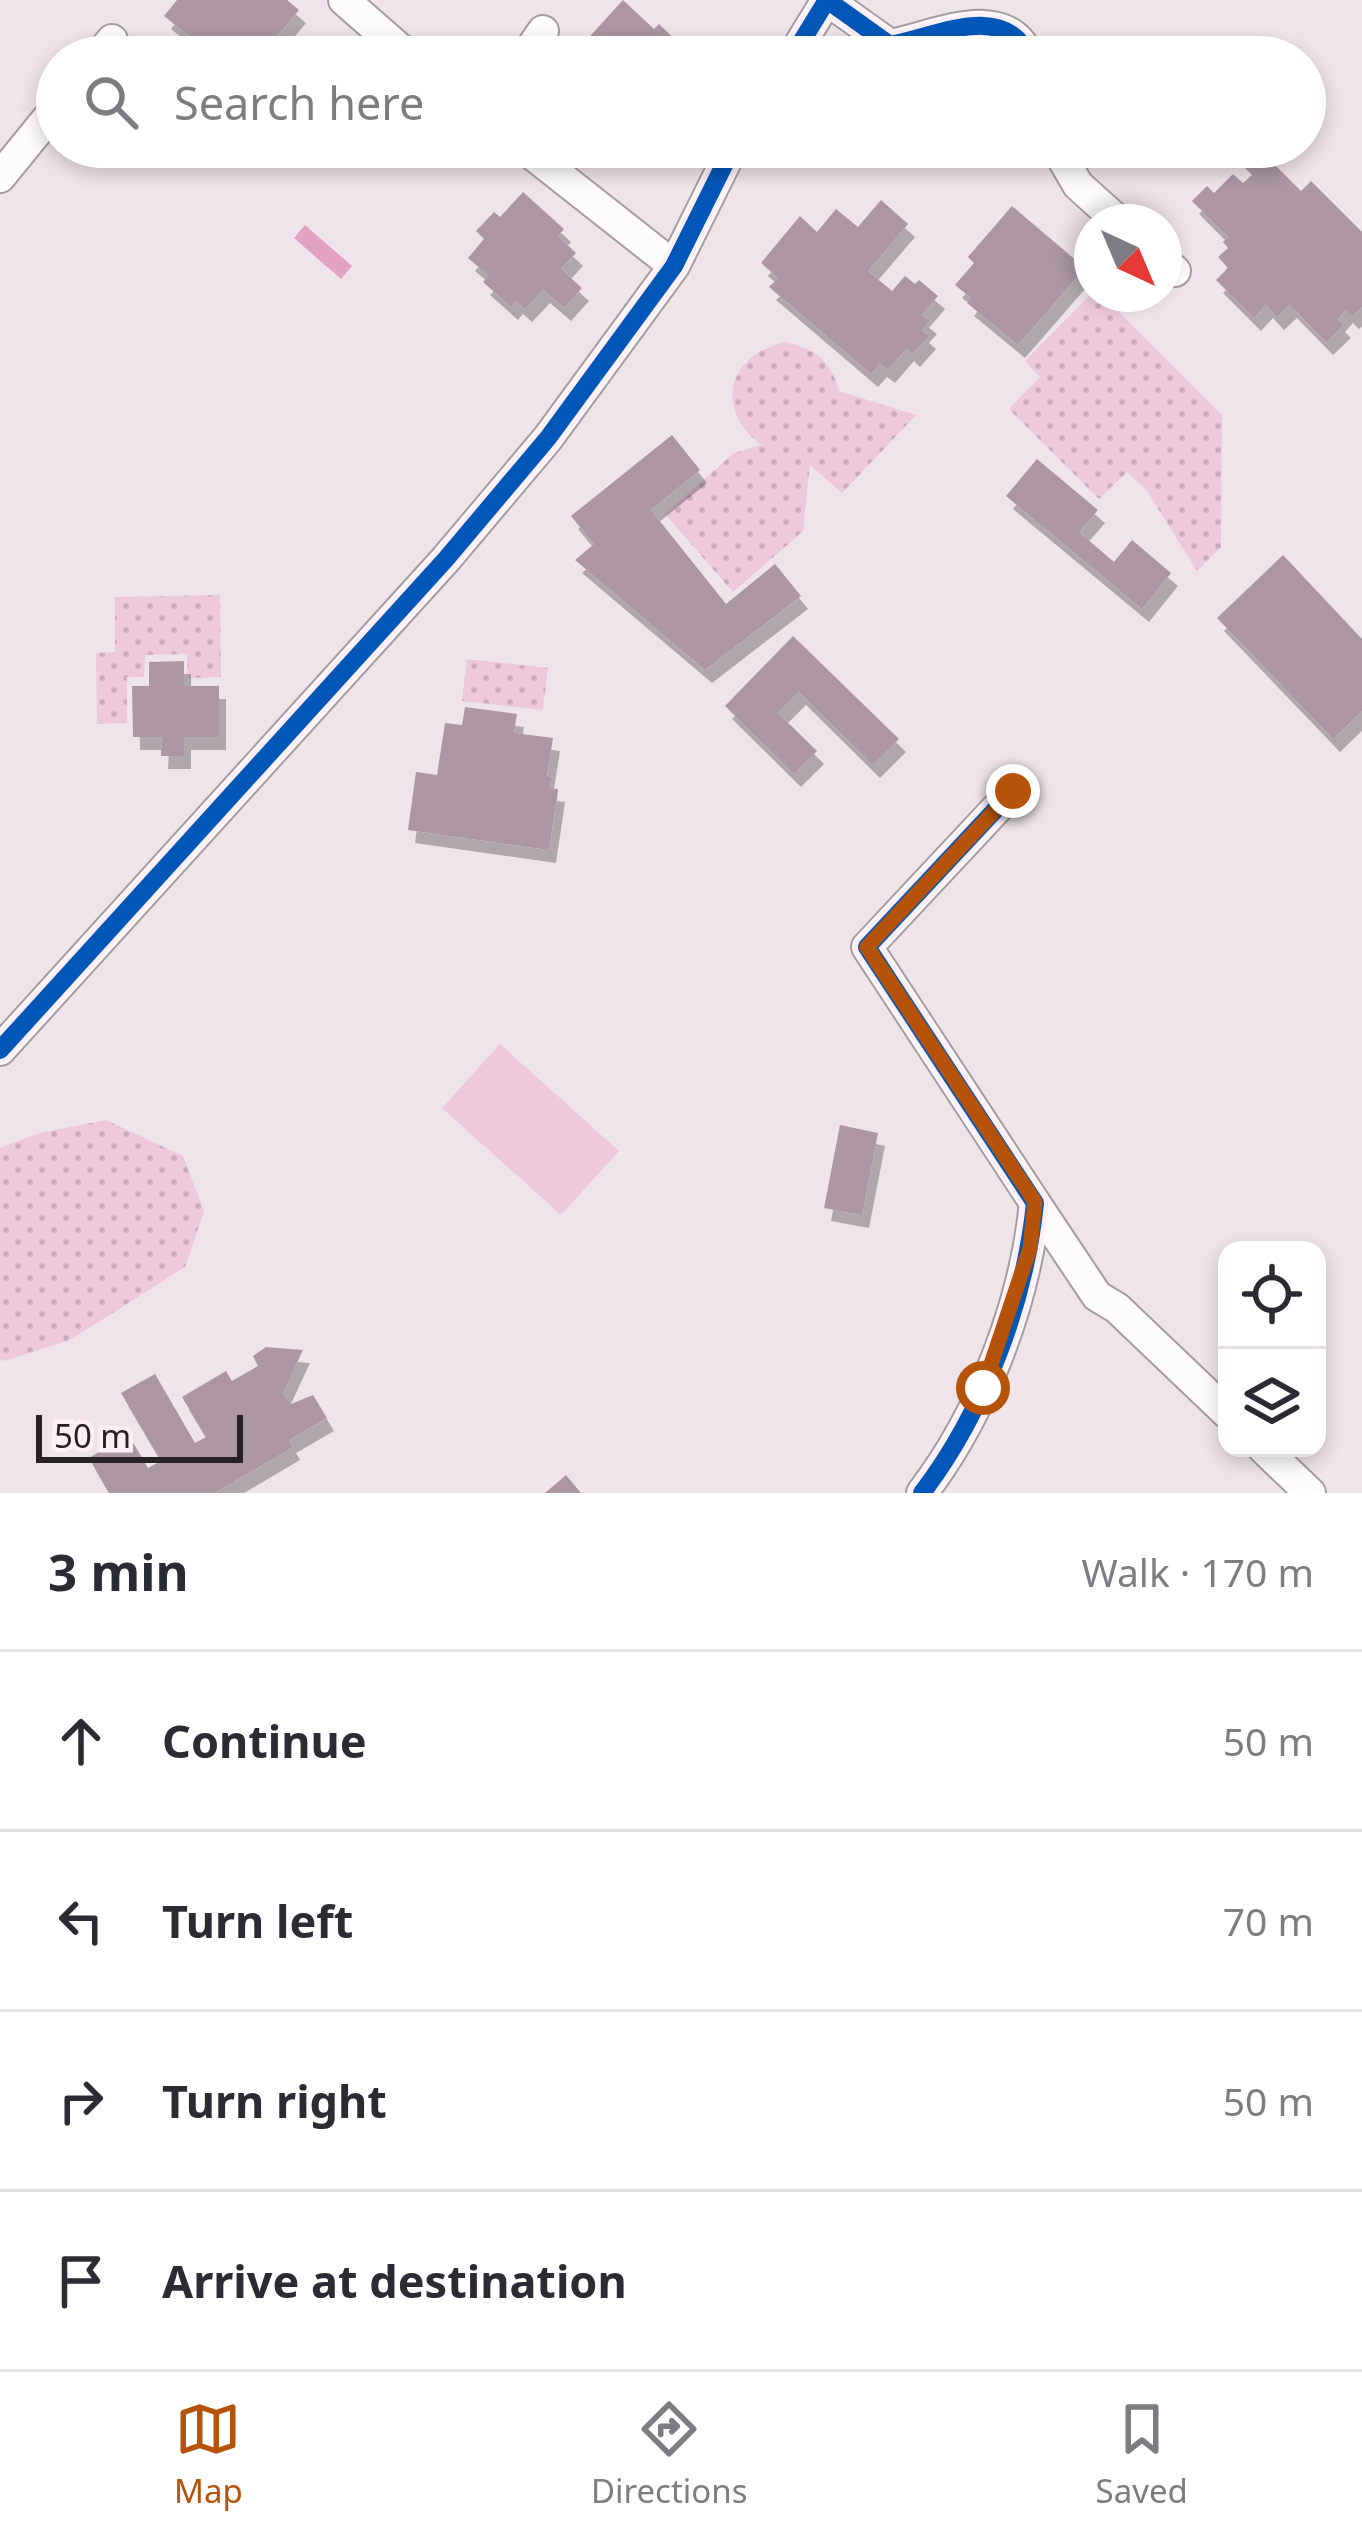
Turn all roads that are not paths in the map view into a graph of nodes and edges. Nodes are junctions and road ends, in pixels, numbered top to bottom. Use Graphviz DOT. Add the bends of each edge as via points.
graph roads {
  1 [pos="344,0"];
  2 [pos="543,31"];
  3 [pos="385,36"];
  4 [pos="540,36"];
  5 [pos="805,36"];
  6 [pos="877,36"];
  7 [pos="925,36"];
  8 [pos="1013,36"];
  9 [pos="36,133"];
  10 [pos="550,168"];
  11 [pos="723,168"];
  12 [pos="1068,168"];
  13 [pos="0,177"];
  14 [pos="1099,204"];
  15 [pos="674,266"];
  16 [pos="1013,791"];
  17 [pos="0,1049"];
  18 [pos="1035,1202"];
  19 [pos="1218,1405"];
  20 [pos="1272,1457"];
  21 [pos="922,1493"];
  22 [pos="1310,1493"];
  1 -- 3 [label="street"];
  2 -- 4 [label="street"];
  5 -- 6 [label="street" via="827,0"];
  7 -- 8 [label="street" via="984,21"];
  9 -- 13 [label="street"];
  10 -- 15 [label="street"];
  11 -- 15 [label="street"];
  12 -- 14 [label="street"];
  15 -- 17 [label="street" via="446,559"];
  16 -- 18 [label="street" via="867,947"];
  18 -- 19 [label="street" via="1097,1296"];
  18 -- 21 [label="street" via="1030,1248 983,1388"];
  20 -- 22 [label="street"];
}
